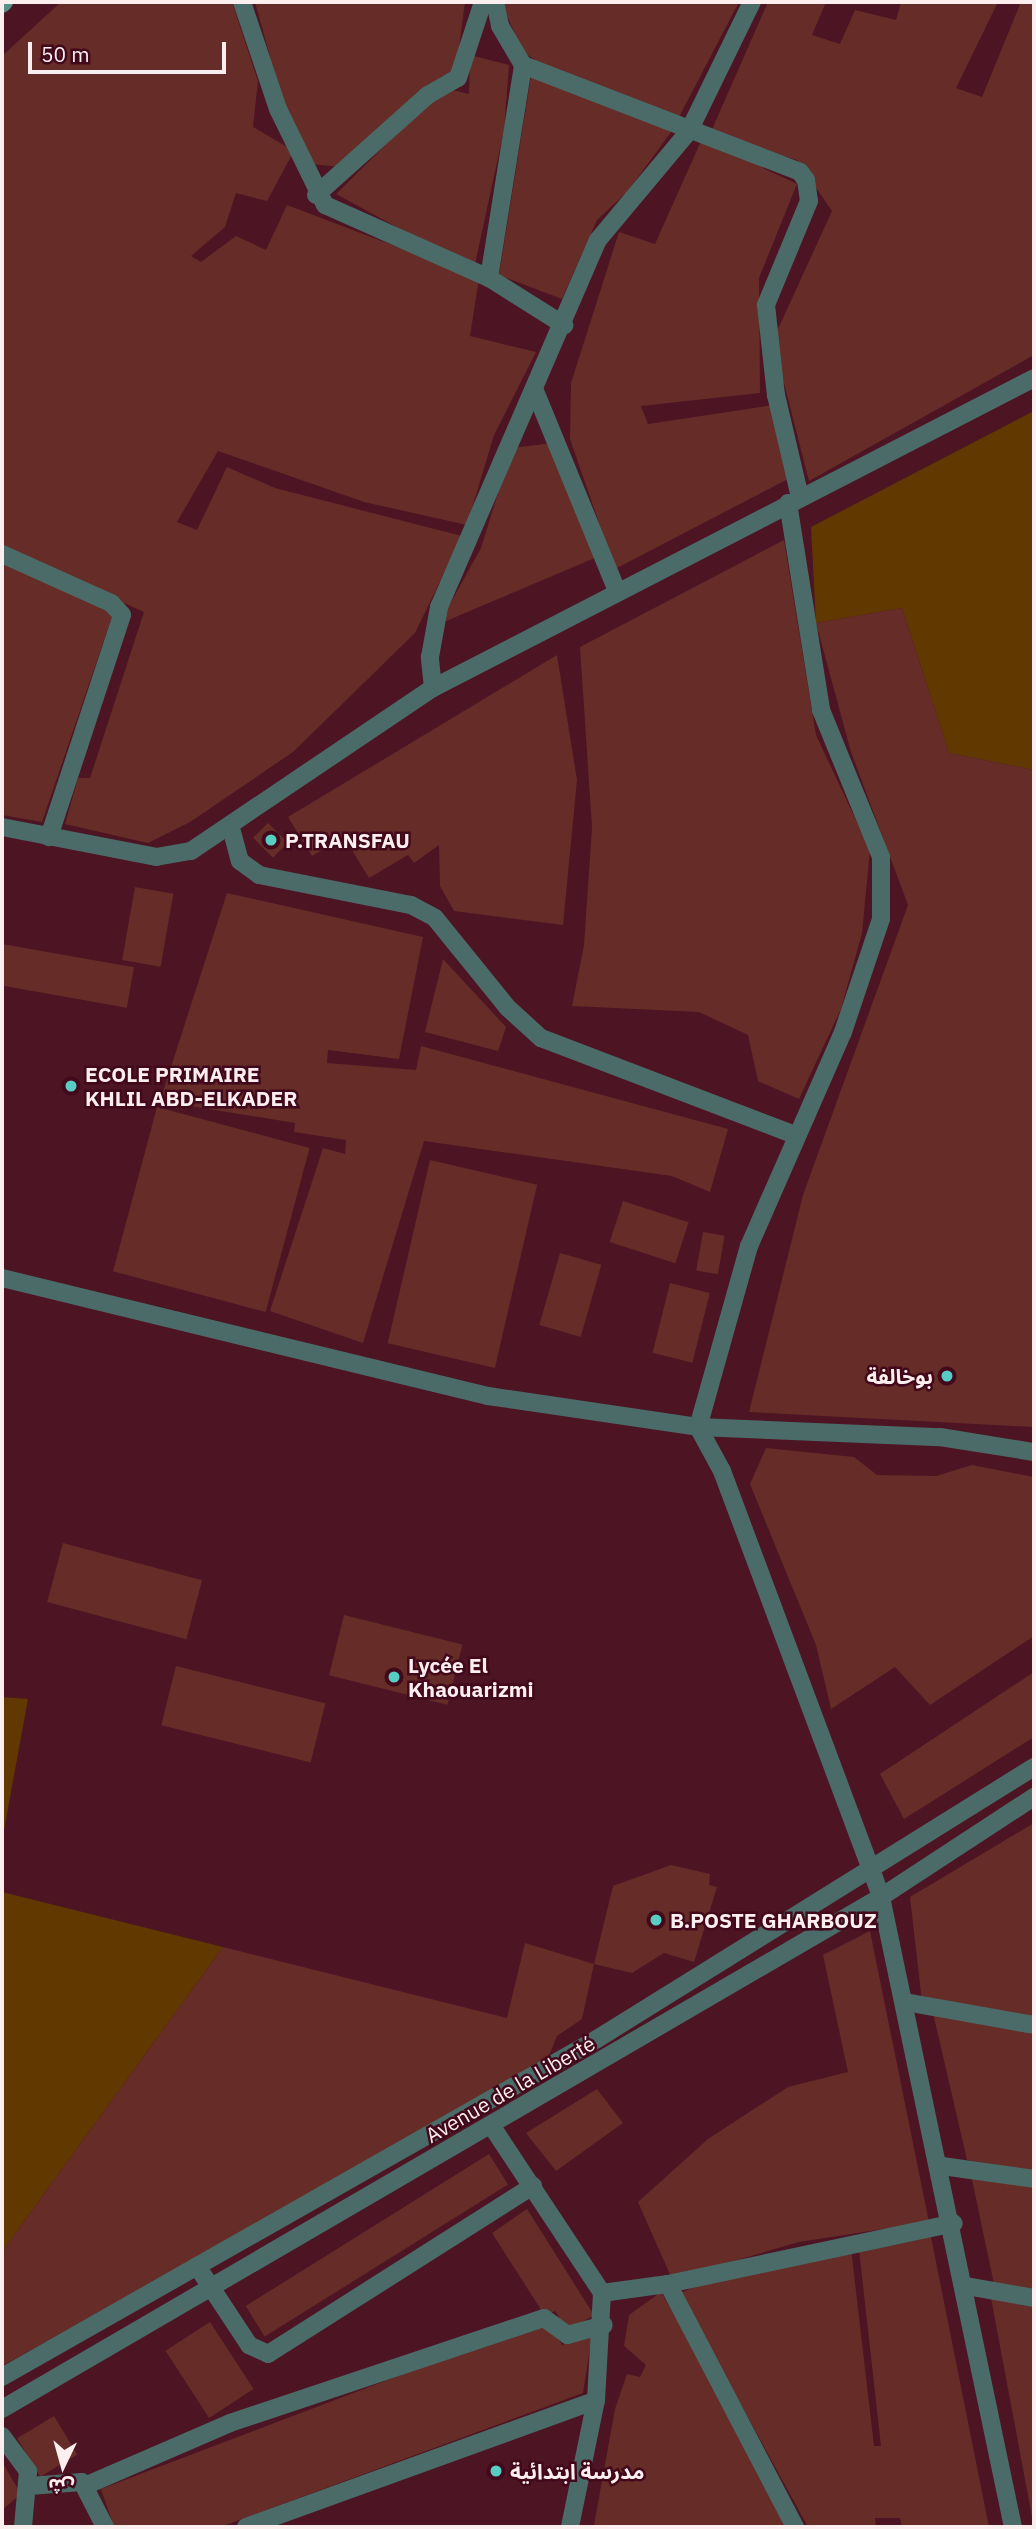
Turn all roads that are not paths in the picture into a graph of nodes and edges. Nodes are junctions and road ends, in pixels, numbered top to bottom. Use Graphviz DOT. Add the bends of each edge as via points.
graph roads {
  1 [pos="242,2"];
  2 [pos="483,2"];
  3 [pos="495,2"];
  4 [pos="752,2"];
  5 [pos="523,65"];
  6 [pos="689,131"];
  7 [pos="316,195"];
  8 [pos="489,278"];
  9 [pos="564,325"];
  10 [pos="1034,378"];
  11 [pos="535,391"];
  12 [pos="794,500"];
  13 [pos="2,554"];
  14 [pos="617,591"];
  15 [pos="433,688"];
  16 [pos="2,827"];
  17 [pos="230,828"];
  18 [pos="49,836"];
  19 [pos="795,1135"];
  20 [pos="2,1278"];
  21 [pos="698,1427"];
  22 [pos="1034,1452"];
  23 [pos="1034,1767"];
  24 [pos="1034,1797"];
  25 [pos="872,1872"];
  26 [pos="881,1897"];
  27 [pos="905,2002"];
  28 [pos="1034,2025"];
  29 [pos="491,2125"];
  30 [pos="942,2166"];
  31 [pos="1034,2179"];
  32 [pos="533,2186"];
  33 [pos="954,2222"];
  34 [pos="197,2266"];
  35 [pos="668,2284"];
  36 [pos="966,2286"];
  37 [pos="208,2287"];
  38 [pos="602,2293"];
  39 [pos="1034,2298"];
  40 [pos="604,2325"];
  41 [pos="2,2377"];
  42 [pos="596,2400"];
  43 [pos="2,2409"];
  44 [pos="2,2435"];
  45 [pos="87,2485"];
  46 [pos="29,2486"];
  47 [pos="23,2527"];
  48 [pos="105,2527"];
  49 [pos="246,2527"];
  50 [pos="570,2527"];
  51 [pos="795,2527"];
  52 [pos="1013,2527"];
  1 -- 7 [label="street"];
  2 -- 7 [label="street" via="458,78 428,95"];
  3 -- 5 [label="street" via="500,26"];
  4 -- 6 [label="street"];
  5 -- 6 [label="street"];
  5 -- 8 [label="street"];
  6 -- 9 [label="street" via="606,227"];
  6 -- 12 [label="street" via="800,172 806,180 810,201 766,305"];
  7 -- 8 [label="street" via="338,215"];
  8 -- 9 [label="street"];
  9 -- 11 [label="street"];
  10 -- 12 [label="street"];
  11 -- 14 [label="street"];
  11 -- 15 [label="street" via="500,458 439,607 430,657"];
  12 -- 14 [label="street"];
  12 -- 19 [label="street" via="821,709 867,820 884,884 864,976"];
  13 -- 18 [label="street" via="111,603 122,615"];
  14 -- 15 [label="street"];
  15 -- 17 [label="street"];
  16 -- 18 [label="street"];
  17 -- 18 [label="street" via="191,851 156,857"];
  17 -- 19 [label="street" via="240,861 259,875 411,905 435,918 516,1017 541,1038"];
  19 -- 21 [label="street" via="749,1246"];
  20 -- 21 [label="street" via="140,1306 488,1396"];
  21 -- 22 [label="street" via="940,1437"];
  21 -- 25 [label="street" via="722,1471"];
  23 -- 25 [label="street, Avenue de la Liberté"];
  24 -- 26 [label="street, Avenue de la Liberté"];
  25 -- 26 [label="street"];
  25 -- 34 [label="street, Avenue de la Liberté" via="484,2105"];
  26 -- 27 [label="street"];
  26 -- 29 [label="street, Avenue de la Liberté"];
  27 -- 28 [label="street"];
  27 -- 30 [label="street"];
  29 -- 32 [label="street"];
  29 -- 37 [label="street, Avenue de la Liberté"];
  30 -- 31 [label="street"];
  30 -- 33 [label="street"];
  32 -- 37 [label="street" via="268,2354 249,2345"];
  32 -- 38 [label="street"];
  33 -- 35 [label="street"];
  33 -- 36 [label="street"];
  34 -- 37 [label="street"];
  34 -- 41 [label="street, Avenue de la Liberté"];
  35 -- 38 [label="street"];
  35 -- 51 [label="street"];
  36 -- 39 [label="street"];
  36 -- 52 [label="street"];
  37 -- 43 [label="street, Avenue de la Liberté"];
  38 -- 40 [label="street"];
  40 -- 42 [label="street"];
  40 -- 45 [label="street" via="569,2335 544,2318 230,2423"];
  42 -- 49 [label="street"];
  42 -- 50 [label="street"];
  44 -- 46 [label="street" via="24,2462"];
  45 -- 46 [label="street" via="75,2480"];
  45 -- 48 [label="street"];
  46 -- 47 [label="street"];
}
